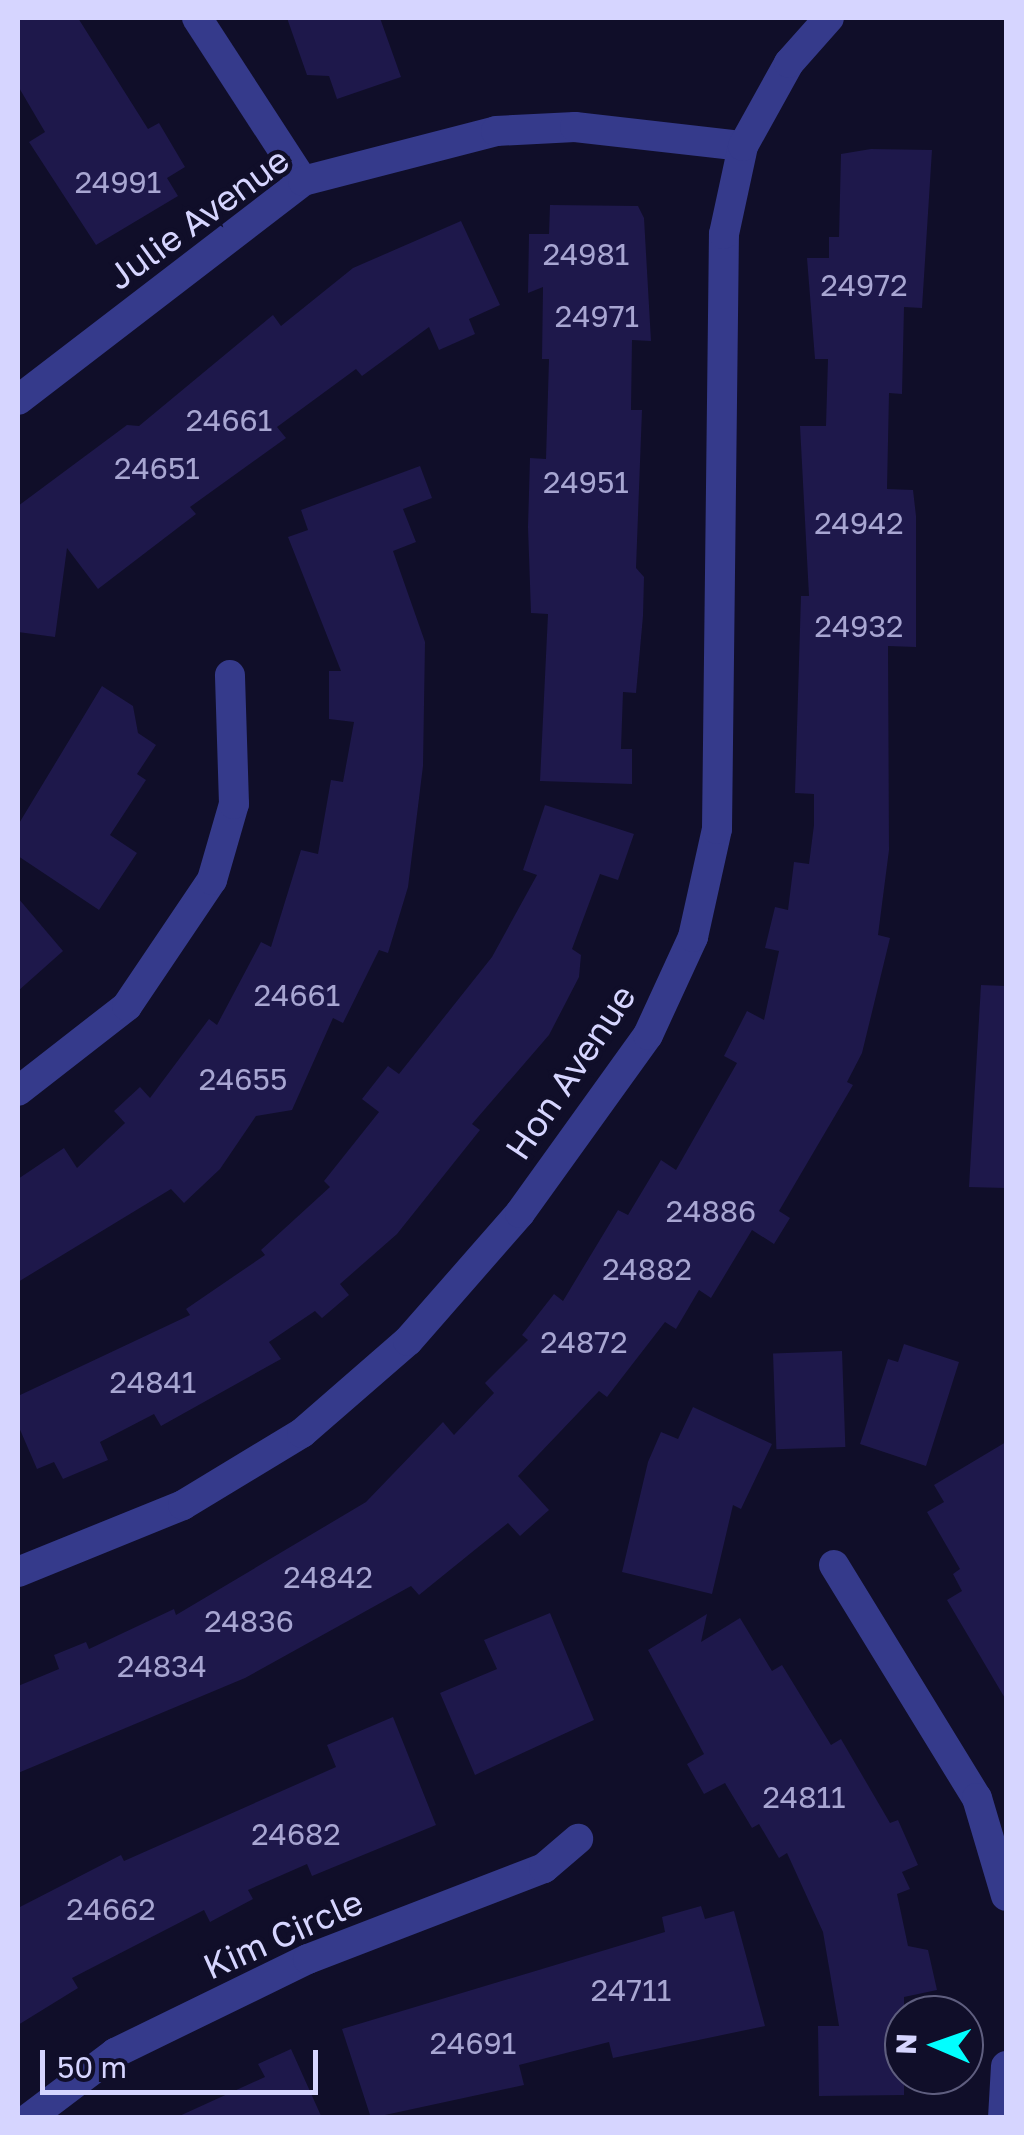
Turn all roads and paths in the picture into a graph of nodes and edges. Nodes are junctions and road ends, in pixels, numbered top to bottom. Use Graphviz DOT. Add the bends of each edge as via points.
graph roads {
  1 [pos="197,18"];
  2 [pos="829,18"];
  3 [pos="743,146"];
  4 [pos="303,181"];
  5 [pos="18,400"];
  6 [pos="230,675"];
  7 [pos="18,1091"];
  8 [pos="834,1566"];
  9 [pos="18,1572"];
  10 [pos="578,1839"];
  11 [pos="1006,1896"];
  12 [pos="1006,2066"];
  13 [pos="29,2118"];
  14 [pos="1002,2118"];
  1 -- 4 [label="street"];
  2 -- 3 [label="street, Hon Avenue" via="790,63"];
  3 -- 4 [label="street, Julie Avenue" via="575,127 496,131"];
  3 -- 9 [label="street, Hon Avenue" via="724,234 717,828 693,936 648,1034 520,1213 408,1340 302,1433 183,1504"];
  4 -- 5 [label="street, Julie Avenue"];
  6 -- 7 [label="street" via="234,804 212,880 128,1006"];
  8 -- 11 [label="street" via="977,1798"];
  10 -- 13 [label="street, Kim Circle" via="544,1868 308,1959 116,2054"];
  12 -- 14 [label="street"];
}
